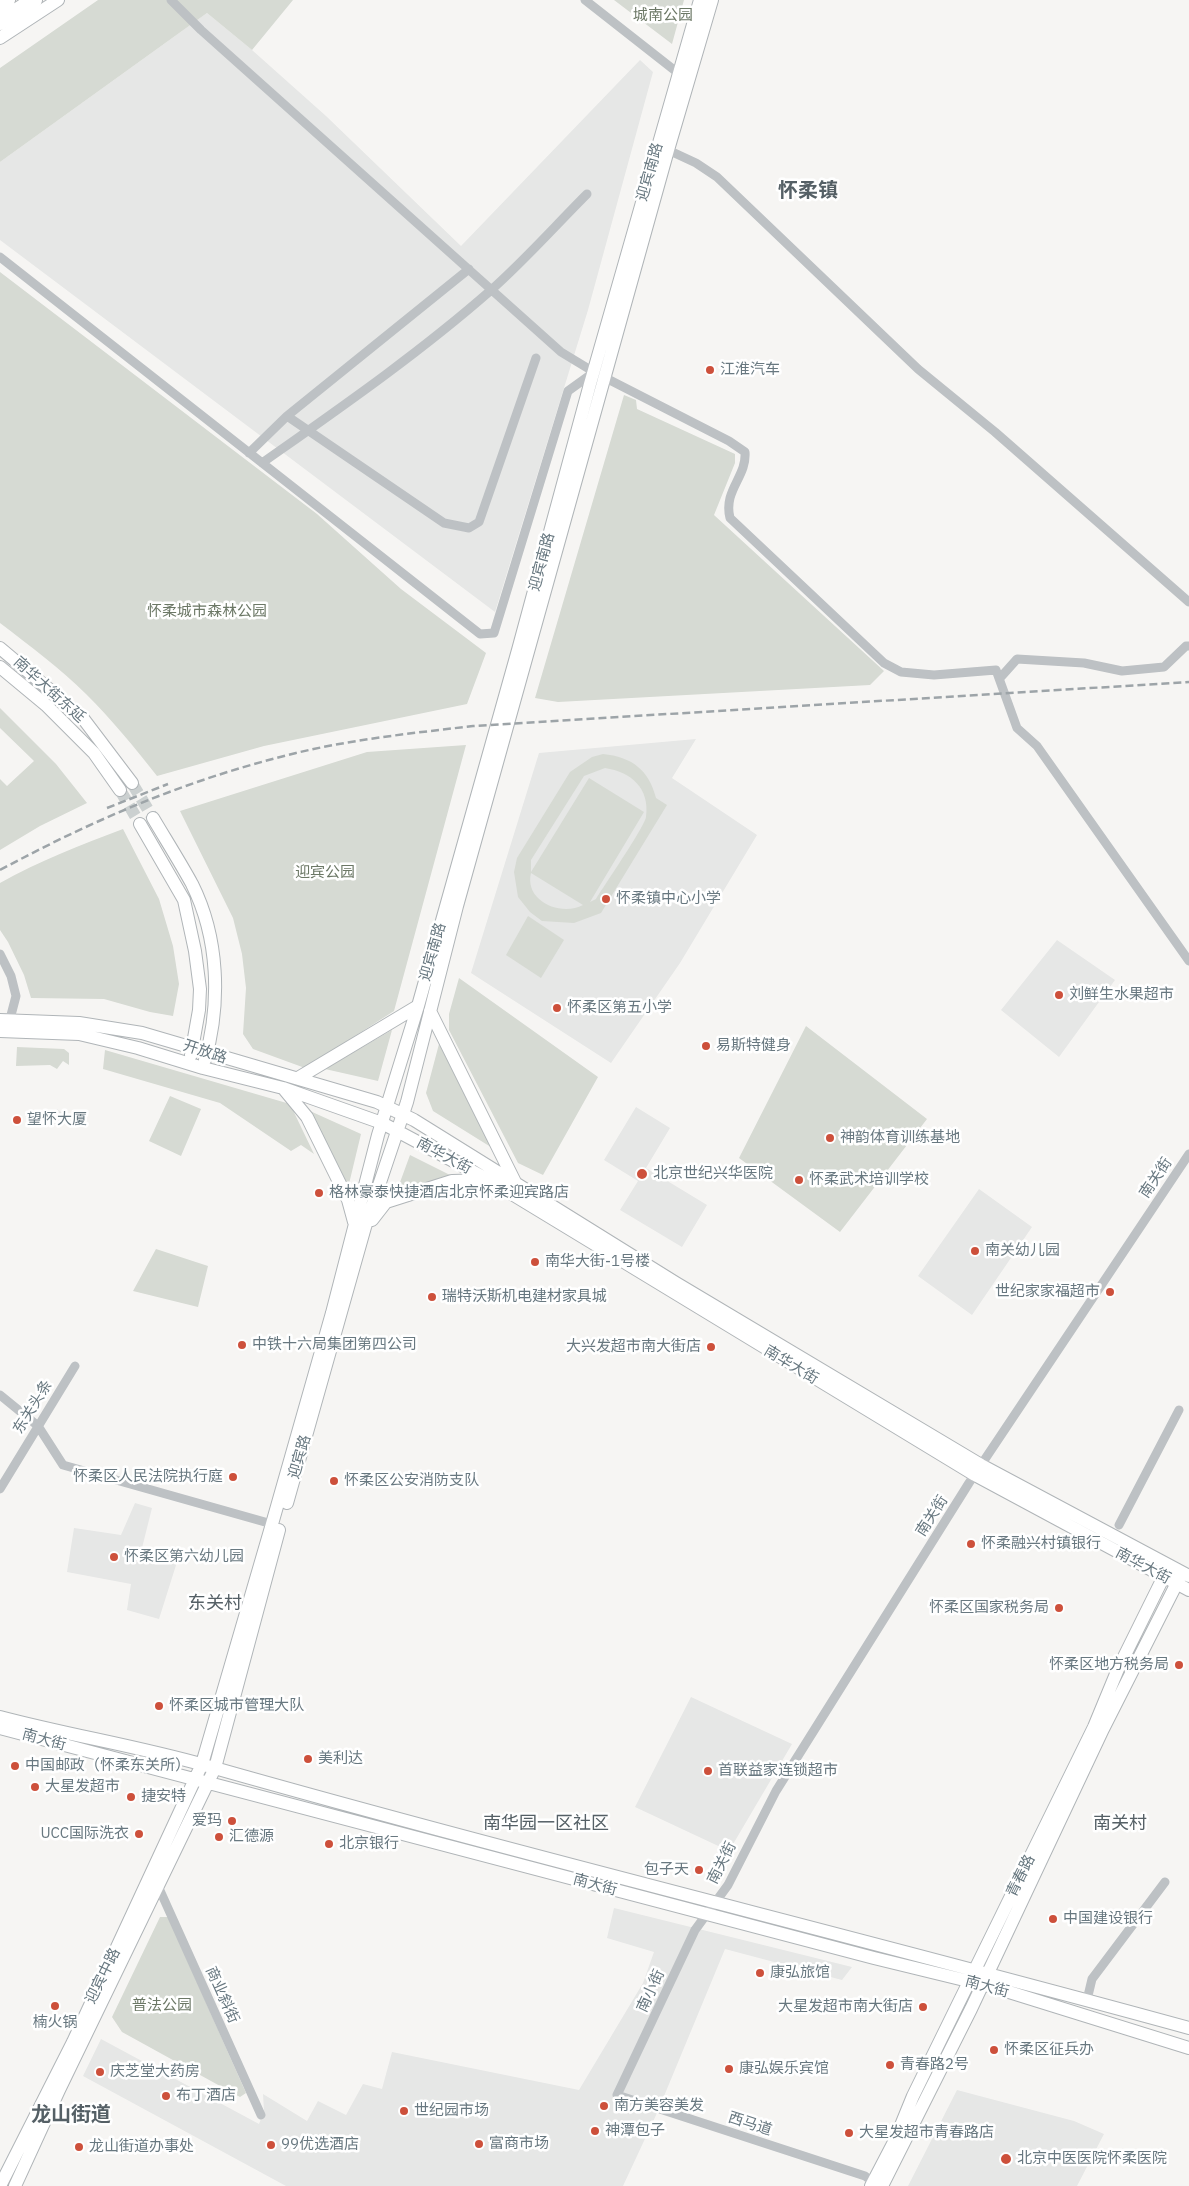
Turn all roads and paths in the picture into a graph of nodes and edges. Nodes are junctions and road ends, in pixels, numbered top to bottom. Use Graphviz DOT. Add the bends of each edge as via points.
graph roads {
  1 [pos="34,0"];
  2 [pos="58,0"];
  3 [pos="171,0"];
  4 [pos="585,0"];
  5 [pos="700,0"];
  6 [pos="712,0"];
  7 [pos="0,4"];
  8 [pos="12,5"];
  9 [pos="0,22"];
  10 [pos="0,38"];
  11 [pos="678,73"];
  12 [pos="668,150"];
  13 [pos="588,194"];
  14 [pos="0,257"];
  15 [pos="469,269"];
  16 [pos="492,290"];
  17 [pos="536,358"];
  18 [pos="599,375"];
  19 [pos="287,416"];
  20 [pos="308,431"];
  21 [pos="249,453"];
  22 [pos="262,463"];
  23 [pos="1189,602"];
  24 [pos="1189,646"];
  25 [pos="0,648"];
  26 [pos="0,667"];
  27 [pos="1000,678"];
  28 [pos="132,783"];
  29 [pos="120,790"];
  30 [pos="153,818"];
  31 [pos="140,824"];
  32 [pos="0,954"];
  33 [pos="1189,961"];
  34 [pos="418,1006"];
  35 [pos="430,1011"];
  36 [pos="5,1019"];
  37 [pos="0,1030"];
  38 [pos="193,1047"];
  39 [pos="207,1054"];
  40 [pos="189,1063"];
  41 [pos="203,1068"];
  42 [pos="298,1078"];
  43 [pos="283,1088"];
  44 [pos="388,1107"];
  45 [pos="403,1114"];
  46 [pos="382,1123"];
  47 [pos="398,1131"];
  48 [pos="1189,1154"];
  49 [pos="489,1180"];
  50 [pos="515,1182"];
  51 [pos="360,1226"];
  52 [pos="75,1366"];
  53 [pos="0,1396"];
  54 [pos="1179,1410"];
  55 [pos="38,1426"];
  56 [pos="978,1470"];
  57 [pos="0,1489"];
  58 [pos="272,1524"];
  59 [pos="1119,1524"];
  60 [pos="1166,1571"];
  61 [pos="1182,1577"];
  62 [pos="1189,1590"];
  63 [pos="0,1717"];
  64 [pos="0,1728"];
  65 [pos="202,1764"];
  66 [pos="215,1768"];
  67 [pos="202,1782"];
  68 [pos="1165,1882"];
  69 [pos="158,1886"];
  70 [pos="716,1903"];
  71 [pos="707,1914"];
  72 [pos="971,1976"];
  73 [pos="985,1979"];
  74 [pos="1087,2000"];
  75 [pos="1189,2028"];
  76 [pos="1189,2048"];
  77 [pos="618,2096"];
  78 [pos="261,2114"];
  79 [pos="875,2185"];
  80 [pos="0,2186"];
  81 [pos="15,2186"];
  1 -- 8 [label="highway"];
  2 -- 10 [label="main road"];
  3 -- 15 [label="street"];
  4 -- 11 [label="street"];
  5 -- 11 [label="main road, 迎宾南路"];
  6 -- 12 [label="main road, 迎宾南路"];
  7 -- 8 [label="highway"];
  8 -- 9 [label="highway"];
  11 -- 18 [label="main road, 迎宾南路"];
  12 -- 18 [label="main road, 迎宾南路"];
  12 -- 23 [label="street" via="717,177 918,369"];
  13 -- 16 [label="street"];
  14 -- 21 [label="street"];
  15 -- 16 [label="street"];
  15 -- 19 [label="street"];
  16 -- 18 [label="street" via="562,352"];
  16 -- 20 [label="street" via="442,332"];
  17 -- 20 [label="street" via="480,522 469,528 444,523"];
  18 -- 22 [label="street" via="568,391 494,633 480,634"];
  18 -- 27 [label="street" via="745,452 746,463 727,506 730,518 884,663 901,672 934,675 996,670"];
  18 -- 34 [label="main road, 迎宾南路"];
  18 -- 35 [label="main road, 迎宾南路"];
  19 -- 20 [label="street"];
  19 -- 21 [label="street"];
  20 -- 22 [label="street"];
  21 -- 22 [label="street"];
  24 -- 27 [label="street" via="1164,667 1122,671 1084,663 1017,659"];
  25 -- 28 [label="main road, 南华大街东延" via="82,717"];
  26 -- 29 [label="main road, 南华大街东延" via="46,705 94,753"];
  27 -- 33 [label="street" via="1018,728 1037,746"];
  30 -- 39 [label="main road" via="192,885 209,929 216,975"];
  31 -- 38 [label="main road" via="184,900 200,989"];
  32 -- 36 [label="street" via="16,996"];
  34 -- 42 [label="main road"];
  34 -- 44 [label="main road, 迎宾南路"];
  35 -- 45 [label="main road, 迎宾南路"];
  35 -- 50 [label="main road"];
  36 -- 38 [label="main road, 开放路" via="79,1023"];
  37 -- 40 [label="main road, 开放路" via="81,1034"];
  38 -- 39 [label="main road, 开放路"];
  38 -- 40 [label="main road"];
  39 -- 41 [label="main road"];
  39 -- 42 [label="main road, 开放路"];
  40 -- 41 [label="main road, 开放路"];
  41 -- 43 [label="main road, 开放路"];
  42 -- 44 [label="main road, 开放路"];
  43 -- 46 [label="main road, 开放路"];
  43 -- 51 [label="main road" via="307,1117"];
  44 -- 45 [label="main road, 开放路"];
  44 -- 46 [label="main road, 迎宾南路"];
  45 -- 47 [label="main road"];
  45 -- 50 [label="main road, 南华大街"];
  46 -- 47 [label="main road, 开放路"];
  46 -- 51 [label="main road, 迎宾路"];
  47 -- 49 [label="main road, 南华大街"];
  47 -- 51 [label="main road, 迎宾路"];
  48 -- 56 [label="street, 南关街"];
  49 -- 51 [label="main road" via="452,1181 386,1202"];
  49 -- 56 [label="main road, 南华大街"];
  50 -- 56 [label="main road, 南华大街"];
  51 -- 58 [label="main road, 迎宾路"];
  51 -- 66 [label="main road, 迎宾路"];
  52 -- 55 [label="street, 东关头条"];
  53 -- 55 [label="street"];
  54 -- 59 [label="street"];
  55 -- 57 [label="street, 东关头条"];
  55 -- 58 [label="street" via="63,1465"];
  56 -- 60 [label="main road, 南华大街" via="1141,1566"];
  56 -- 70 [label="street, 南关街" via="776,1791"];
  58 -- 65 [label="main road, 迎宾路"];
  60 -- 61 [label="main road, 南华大街"];
  60 -- 72 [label="main road, 青春路" via="1118,1669 1090,1736"];
  61 -- 62 [label="main road, 南华大街"];
  61 -- 73 [label="main road, 青春路" via="1103,1729"];
  63 -- 65 [label="main road, 南大街"];
  64 -- 67 [label="main road, 南大街"];
  65 -- 66 [label="main road, 南大街"];
  65 -- 67 [label="main road, 迎宾中路"];
  66 -- 67 [label="main road, 迎宾路"];
  66 -- 70 [label="main road, 南大街"];
  67 -- 69 [label="main road, 迎宾中路"];
  67 -- 71 [label="main road, 南大街"];
  67 -- 80 [label="main road, 迎宾中路"];
  68 -- 74 [label="street" via="1092,1979"];
  69 -- 78 [label="street, 商业斜街"];
  69 -- 81 [label="main road, 迎宾中路"];
  70 -- 71 [label="street, 南小街"];
  70 -- 72 [label="main road, 南大街"];
  71 -- 72 [label="main road, 南大街"];
  71 -- 77 [label="street, 南小街" via="695,1930"];
  72 -- 73 [label="main road, 南大街"];
  72 -- 79 [label="main road, 青春路"];
  73 -- 74 [label="main road, 南大街"];
  73 -- 76 [label="main road, 南大街"];
  73 -- 79 [label="main road, 青春路"];
  74 -- 75 [label="main road, 南大街"];
  77 -- 79 [label="street, 西马道" via="865,2176"];
}
